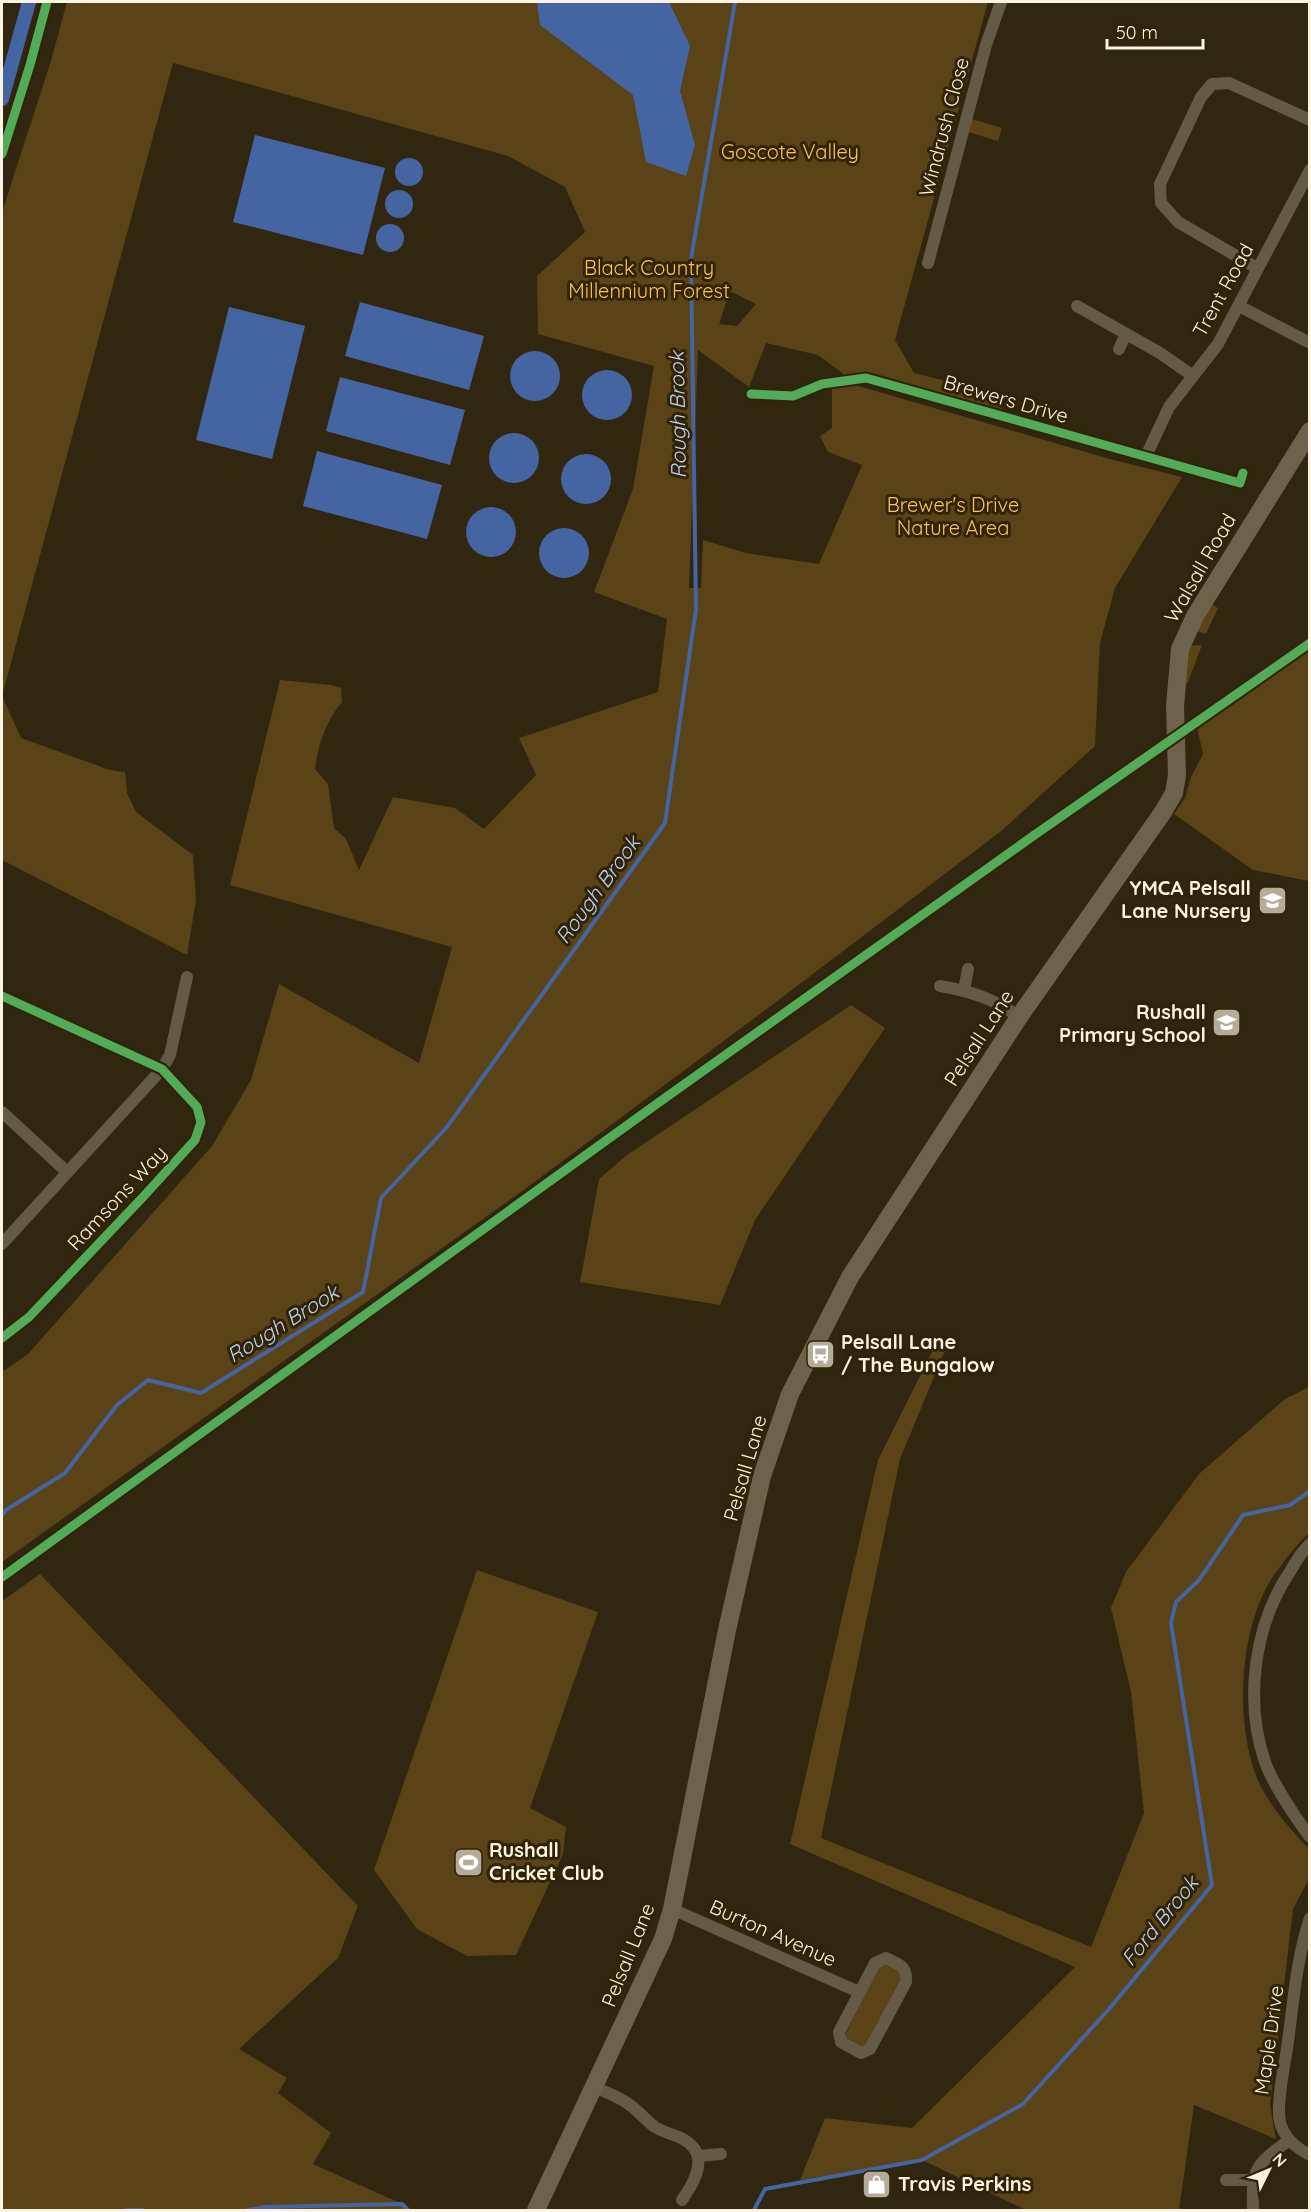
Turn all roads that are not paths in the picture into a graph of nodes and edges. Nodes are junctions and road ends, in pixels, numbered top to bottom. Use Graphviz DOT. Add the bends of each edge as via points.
graph roads {
  1 [pos="1001,2"];
  2 [pos="1310,120"];
  3 [pos="1310,170"];
  4 [pos="928,263"];
  5 [pos="1257,268"];
  6 [pos="1077,306"];
  7 [pos="1239,306"];
  8 [pos="1126,334"];
  9 [pos="1310,343"];
  10 [pos="1119,349"];
  11 [pos="1193,376"];
  12 [pos="751,394"];
  13 [pos="1310,431"];
  14 [pos="1146,456"];
  15 [pos="1243,473"];
  16 [pos="1163,812"];
  17 [pos="968,969"];
  18 [pos="187,977"];
  19 [pos="940,986"];
  20 [pos="964,990"];
  21 [pos="2,996"];
  22 [pos="1019,1017"];
  23 [pos="162,1069"];
  24 [pos="2,1112"];
  25 [pos="68,1172"];
  26 [pos="2,1244"];
  27 [pos="2,1338"];
  28 [pos="1310,1544"];
  29 [pos="1310,1837"];
  30 [pos="672,1909"];
  31 [pos="1310,1918"];
  32 [pos="859,1992"];
  33 [pos="593,2086"];
  34 [pos="1289,2140"];
  35 [pos="721,2154"];
  36 [pos="1310,2155"];
  37 [pos="698,2156"];
  38 [pos="1226,2180"];
  39 [pos="1252,2180"];
  40 [pos="681,2200"];
  41 [pos="536,2211"];
  42 [pos="1253,2211"];
  1 -- 4 [label="street, Windrush Close"];
  2 -- 5 [label="street" via="1229,83 1212,84 1201,97 1160,184 1161,203 1178,222"];
  3 -- 5 [label="street, Trent Road"];
  5 -- 7 [label="street, Trent Road"];
  6 -- 8 [label="street"];
  7 -- 9 [label="street"];
  7 -- 11 [label="street, Trent Road" via="1218,344"];
  8 -- 10 [label="street"];
  8 -- 11 [label="street"];
  11 -- 14 [label="street, Trent Road" via="1169,407"];
  12 -- 14 [label="street, Brewers Drive" via="794,396 822,384 866,378"];
  13 -- 16 [label="main road, Walsall Road" via="1195,616 1180,649 1175,696 1178,762 1174,793"];
  14 -- 15 [label="street, Brewers Drive" via="1239,483"];
  16 -- 22 [label="main road, Pelsall Lane"];
  17 -- 20 [label="street"];
  18 -- 23 [label="street" via="170,1055"];
  19 -- 20 [label="street"];
  20 -- 22 [label="street" via="986,997"];
  21 -- 23 [label="street"];
  22 -- 30 [label="main road, Pelsall Lane" via="850,1277 790,1394 762,1476"];
  23 -- 25 [label="street"];
  23 -- 27 [label="street, Ramsons Way" via="197,1107 201,1122 195,1140 37,1308"];
  24 -- 25 [label="street"];
  25 -- 26 [label="street"];
  28 -- 29 [label="street" via="1278,1588 1263,1628 1254,1677 1257,1729 1266,1764"];
  30 -- 32 [label="street, Burton Avenue"];
  30 -- 33 [label="main road, Pelsall Lane" via="651,1968"];
  31 -- 34 [label="street, Maple Drive" via="1302,1941 1282,2080 1279,2120"];
  32 -- 32 [label="street" via="879,1959 886,1958 907,1972 906,1982 870,2049 861,2053 839,2037"];
  33 -- 37 [label="street" via="629,2104 658,2129 692,2145"];
  33 -- 41 [label="main road, Pelsall Lane"];
  34 -- 36 [label="street"];
  34 -- 39 [label="street" via="1261,2163"];
  35 -- 37 [label="street"];
  37 -- 40 [label="street" via="696,2176"];
  38 -- 39 [label="street"];
  39 -- 42 [label="street"];
}
